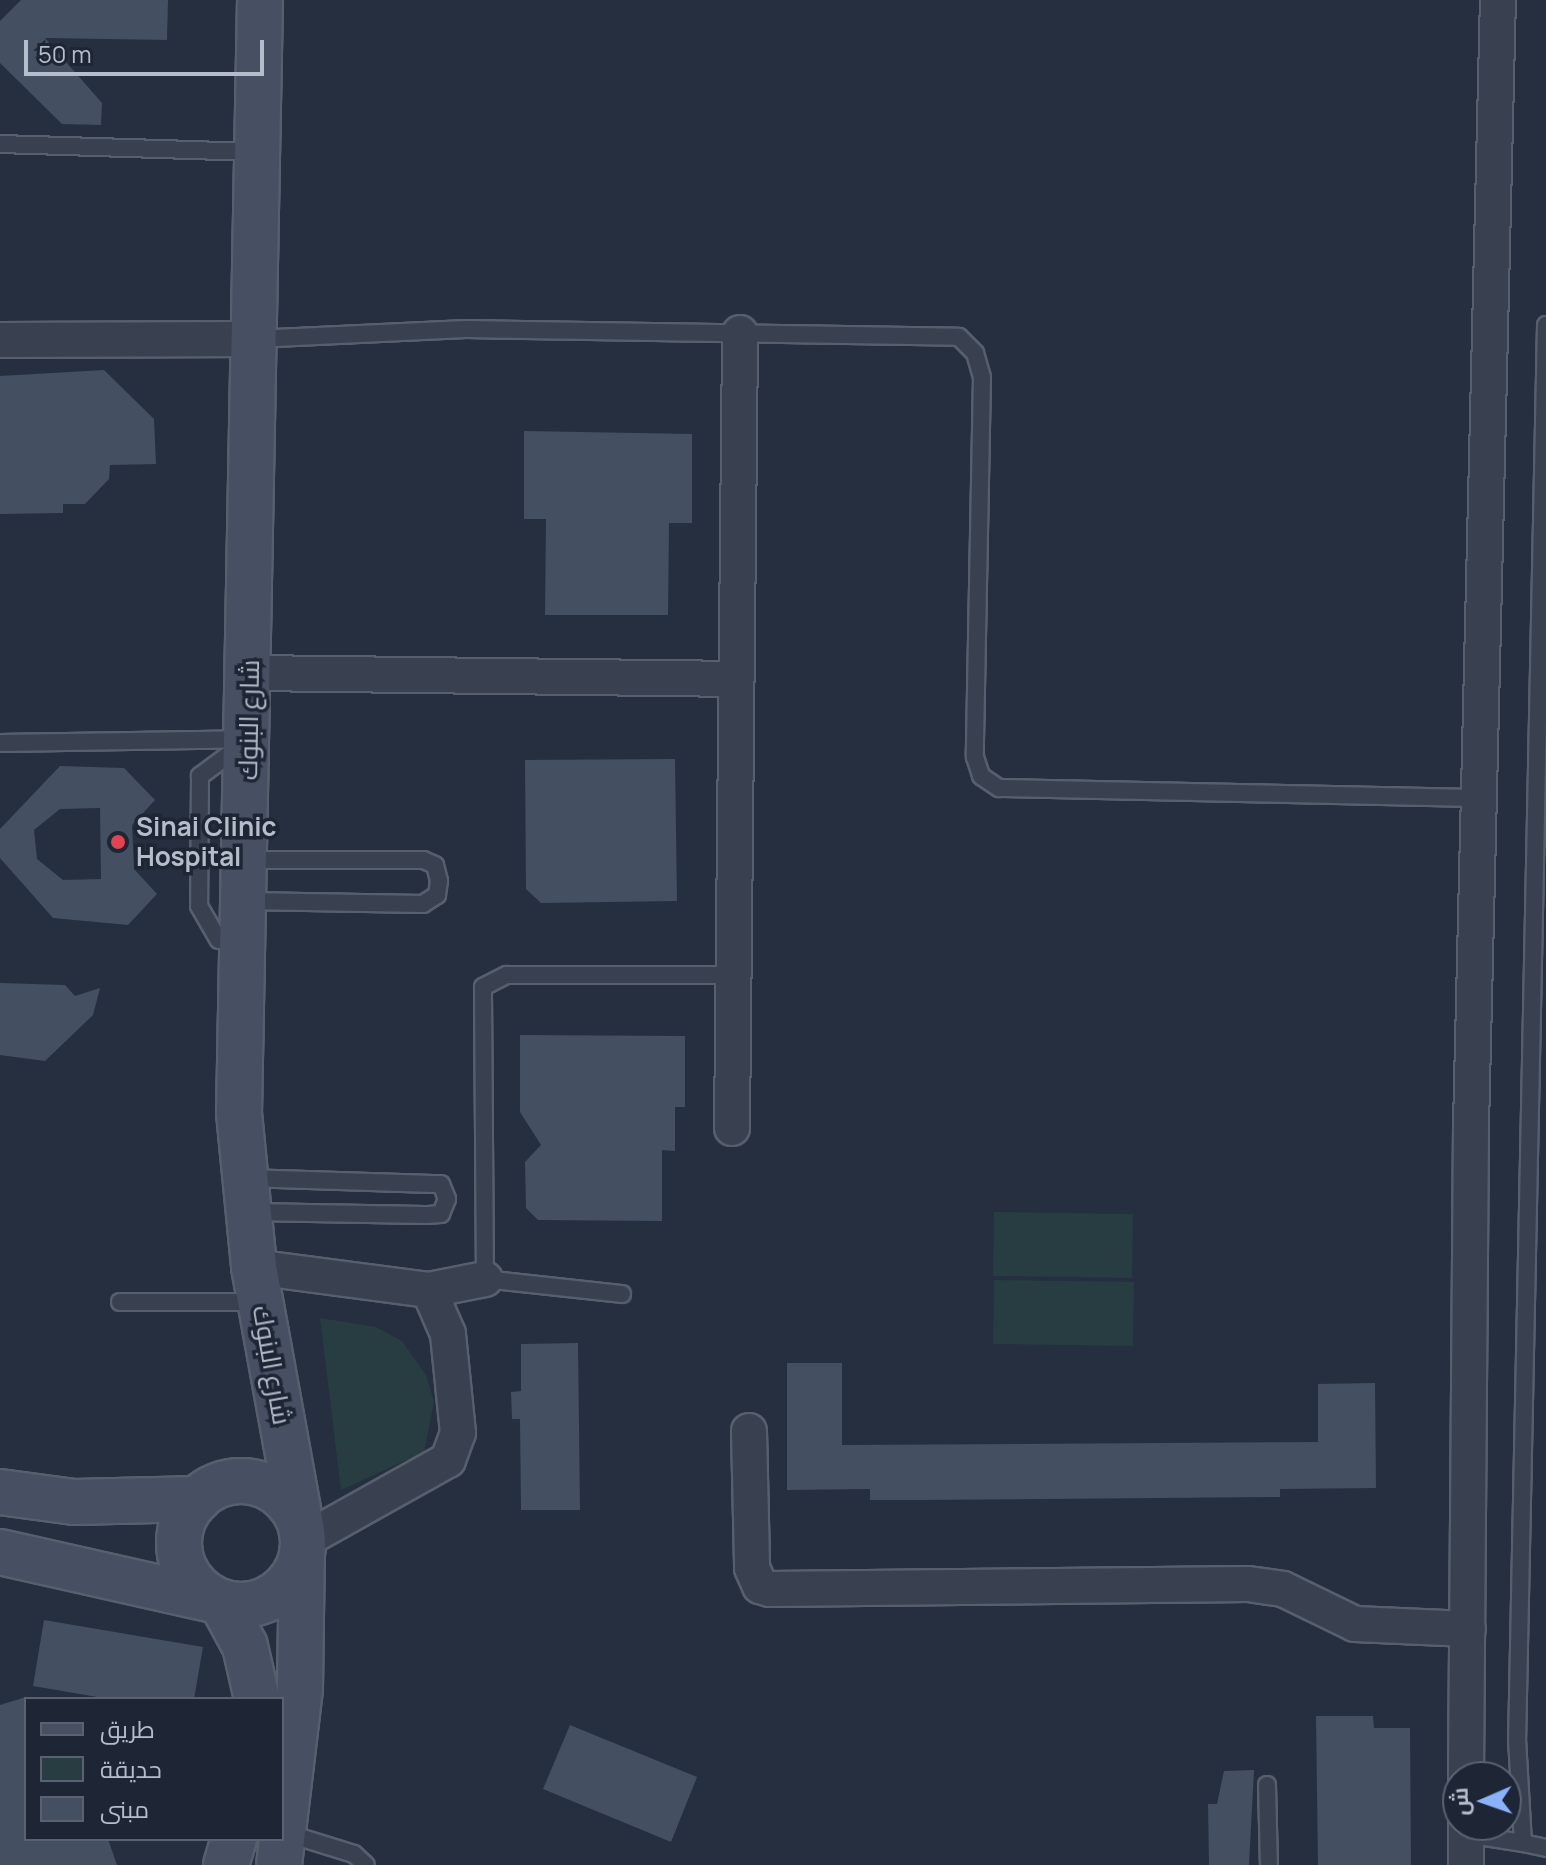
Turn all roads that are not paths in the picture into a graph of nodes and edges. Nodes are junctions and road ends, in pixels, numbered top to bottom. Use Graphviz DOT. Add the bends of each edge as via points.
graph roads {
  1 [pos="260,0"];
  2 [pos="1498,0"];
  3 [pos="0,144"];
  4 [pos="254,152"];
  5 [pos="1546,325"];
  6 [pos="740,333"];
  7 [pos="252,339"];
  8 [pos="0,340"];
  9 [pos="250,673"];
  10 [pos="735,679"];
  11 [pos="250,739"];
  12 [pos="0,743"];
  13 [pos="1479,798"];
  14 [pos="246,901"];
  15 [pos="734,975"];
  16 [pos="732,1128"];
  17 [pos="242,1182"];
  18 [pos="485,1279"];
  19 [pos="257,1284"];
  20 [pos="429,1290"];
  21 [pos="622,1294"];
  22 [pos="120,1302"];
  23 [pos="749,1431"];
  24 [pos="0,1492"];
  25 [pos="198,1499"];
  26 [pos="302,1541"];
  27 [pos="0,1552"];
  28 [pos="221,1602"];
  29 [pos="1468,1629"];
  30 [pos="257,1697"];
  31 [pos="1466,1761"];
  32 [pos="1267,1785"];
  33 [pos="284,1831"];
  34 [pos="233,1841"];
  35 [pos="1466,1841"];
  36 [pos="1523,1843"];
  37 [pos="1546,1848"];
  38 [pos="282,1849"];
  39 [pos="226,1865"];
  40 [pos="366,1865"];
  41 [pos="1269,1865"];
  1 -- 4 [label="main road, شارع البنوك"];
  2 -- 13 [label="street"];
  3 -- 4 [label="lane"];
  4 -- 7 [label="main road, شارع البنوك"];
  5 -- 36 [label="lane" via="1522,1406 1517,1739"];
  6 -- 7 [label="lane" via="466,329"];
  6 -- 10 [label="street"];
  6 -- 13 [label="lane" via="959,337 975,353 982,377 975,757 981,776 999,788"];
  7 -- 8 [label="street"];
  7 -- 9 [label="main road, شارع البنوك"];
  9 -- 10 [label="street"];
  9 -- 11 [label="main road, شارع البنوك"];
  10 -- 15 [label="street"];
  11 -- 12 [label="lane"];
  11 -- 14 [label="main road, شارع البنوك"];
  11 -- 14 [label="lane" via="200,776 199,906 219,940"];
  13 -- 29 [label="street"];
  14 -- 14 [label="lane" via="423,904 437,895 439,881 435,865 423,860"];
  14 -- 17 [label="main road, شارع البنوك" via="237,1057"];
  15 -- 16 [label="street"];
  15 -- 18 [label="lane" via="507,975 483,987"];
  17 -- 17 [label="lane" via="425,1215 441,1214 447,1199 441,1184"];
  17 -- 19 [label="main road, شارع البنوك"];
  18 -- 20 [label="street"];
  18 -- 21 [label="lane"];
  19 -- 20 [label="street"];
  19 -- 22 [label="lane"];
  19 -- 26 [label="main road, شارع البنوك"];
  20 -- 26 [label="street" via="448,1334 458,1433 448,1460"];
  23 -- 29 [label="street" via="752,1568 760,1586 770,1589 1248,1584 1283,1589 1355,1624"];
  24 -- 25 [label="main road" via="74,1502"];
  25 -- 26 [label="main road" via="213,1488 250,1482 283,1498"];
  25 -- 28 [label="main road" via="181,1530 182,1556 192,1581"];
  26 -- 28 [label="main road" via="298,1569 275,1596 242,1606"];
  26 -- 33 [label="main road, شارع البنوك" via="300,1689"];
  27 -- 28 [label="main road"];
  28 -- 30 [label="main road" via="245,1646"];
  29 -- 31 [label="street"];
  32 -- 41 [label="lane"];
  34 -- 39 [label="main road"];
  35 -- 36 [label="lane"];
  36 -- 37 [label="lane"];
  38 -- 40 [label="lane" via="354,1854"];
}
